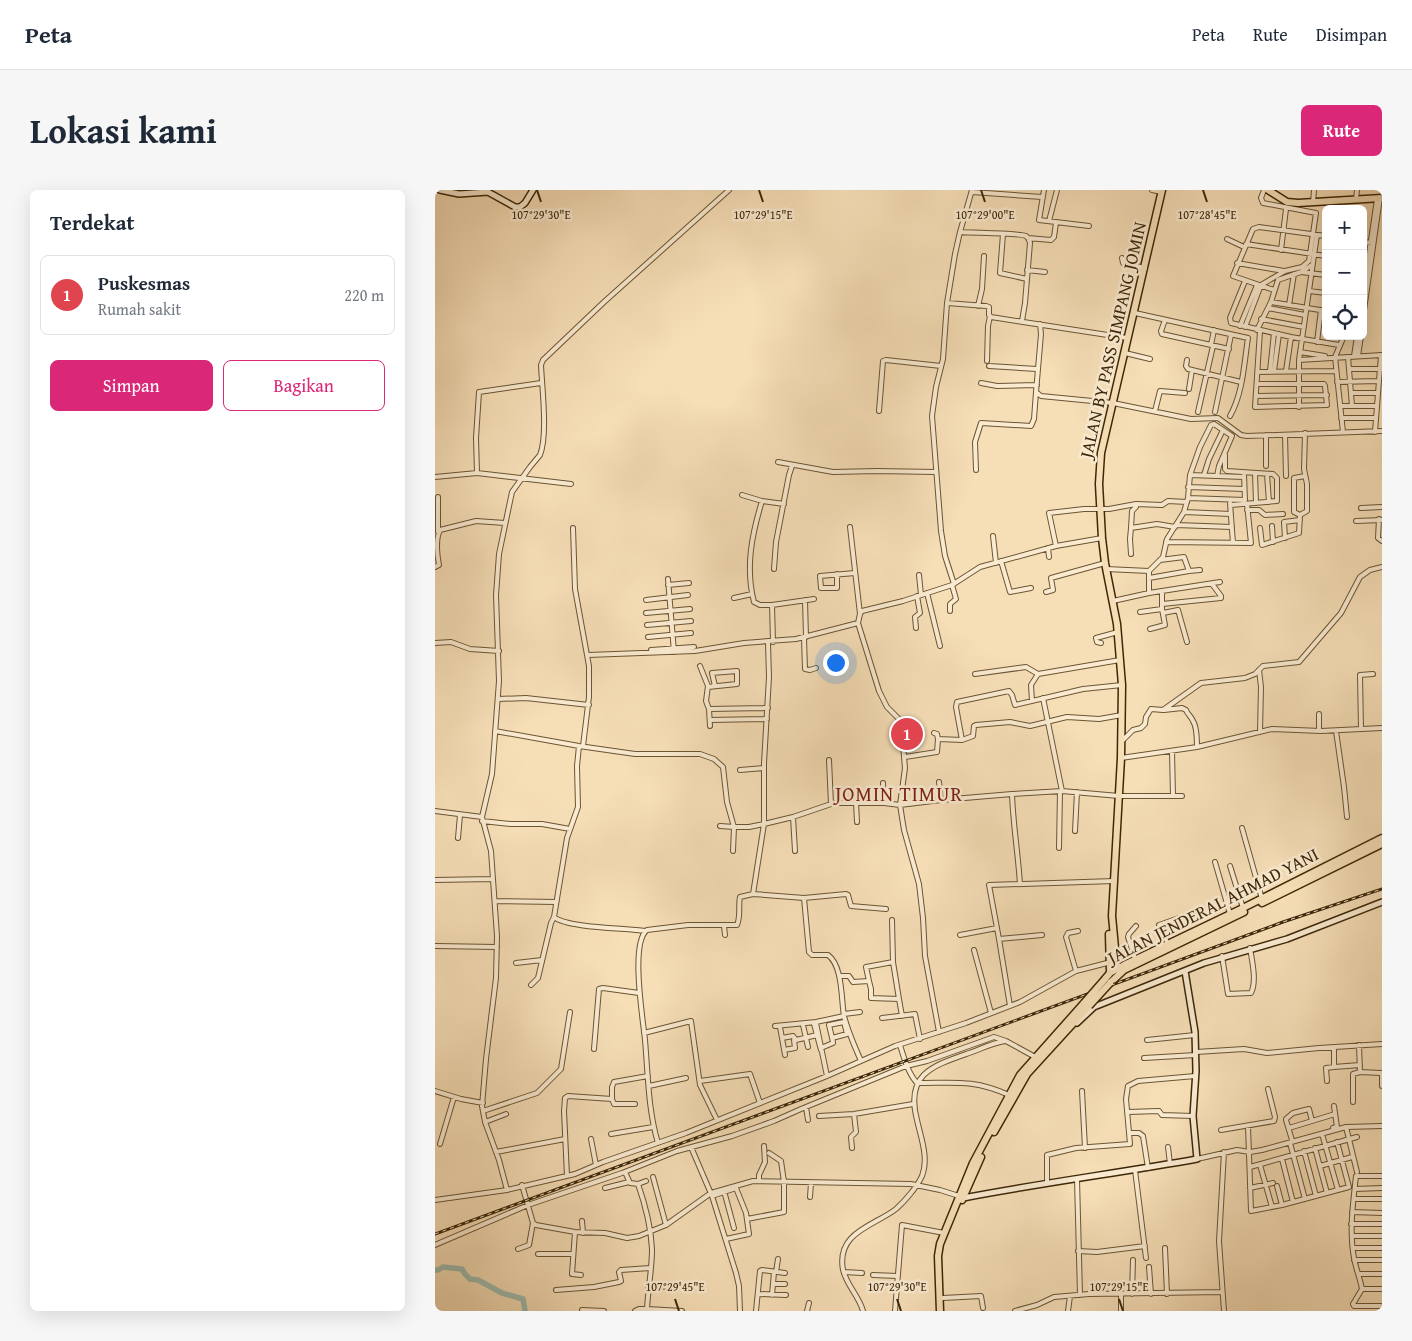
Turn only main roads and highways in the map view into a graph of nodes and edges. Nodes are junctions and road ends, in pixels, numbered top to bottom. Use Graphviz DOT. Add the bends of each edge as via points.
graph roads {
  1 [pos="1268,190"];
  2 [pos="1162,191"];
  3 [pos="1380,198"];
  4 [pos="1382,838"];
  5 [pos="1382,844"];
  6 [pos="1111,916"];
  7 [pos="1114,949"];
  8 [pos="1124,965"];
  9 [pos="1113,967"];
  10 [pos="1108,981"];
  11 [pos="1037,1059"];
  12 [pos="961,1197"];
  13 [pos="942,1311"];
  1 -- 3 [label="highway" via="1287,202 1313,204"];
  2 -- 6 [label="highway, JALAN BY PASS SIMPANG JOMIN" via="1100,459 1102,538 1118,632 1122,685 1122,741"];
  4 -- 8 [label="highway, JALAN JENDERAL AHMAD YANI"];
  5 -- 10 [label="highway" via="1124,970"];
  6 -- 7 [label="highway, JALAN BY PASS SIMPANG JOMIN"];
  6 -- 9 [label="highway, JALAN BY PASS SIMPANG JOMIN" via="1109,936"];
  7 -- 8 [label="highway"];
  7 -- 9 [label="highway, JALAN BY PASS SIMPANG JOMIN"];
  8 -- 9 [label="highway, JALAN JENDERAL AHMAD YANI"];
  9 -- 10 [label="highway, JALAN JENDERAL AHMAD YANI"];
  10 -- 11 [label="highway, JALAN JENDERAL AHMAD YANI, bridge"];
  11 -- 12 [label="highway" via="1017,1089"];
  11 -- 12 [label="highway" via="1020,1075 973,1163"];
  12 -- 13 [label="highway" via="943,1251"];
  12 -- 13 [label="highway" via="944,1233 938,1256"];
}
